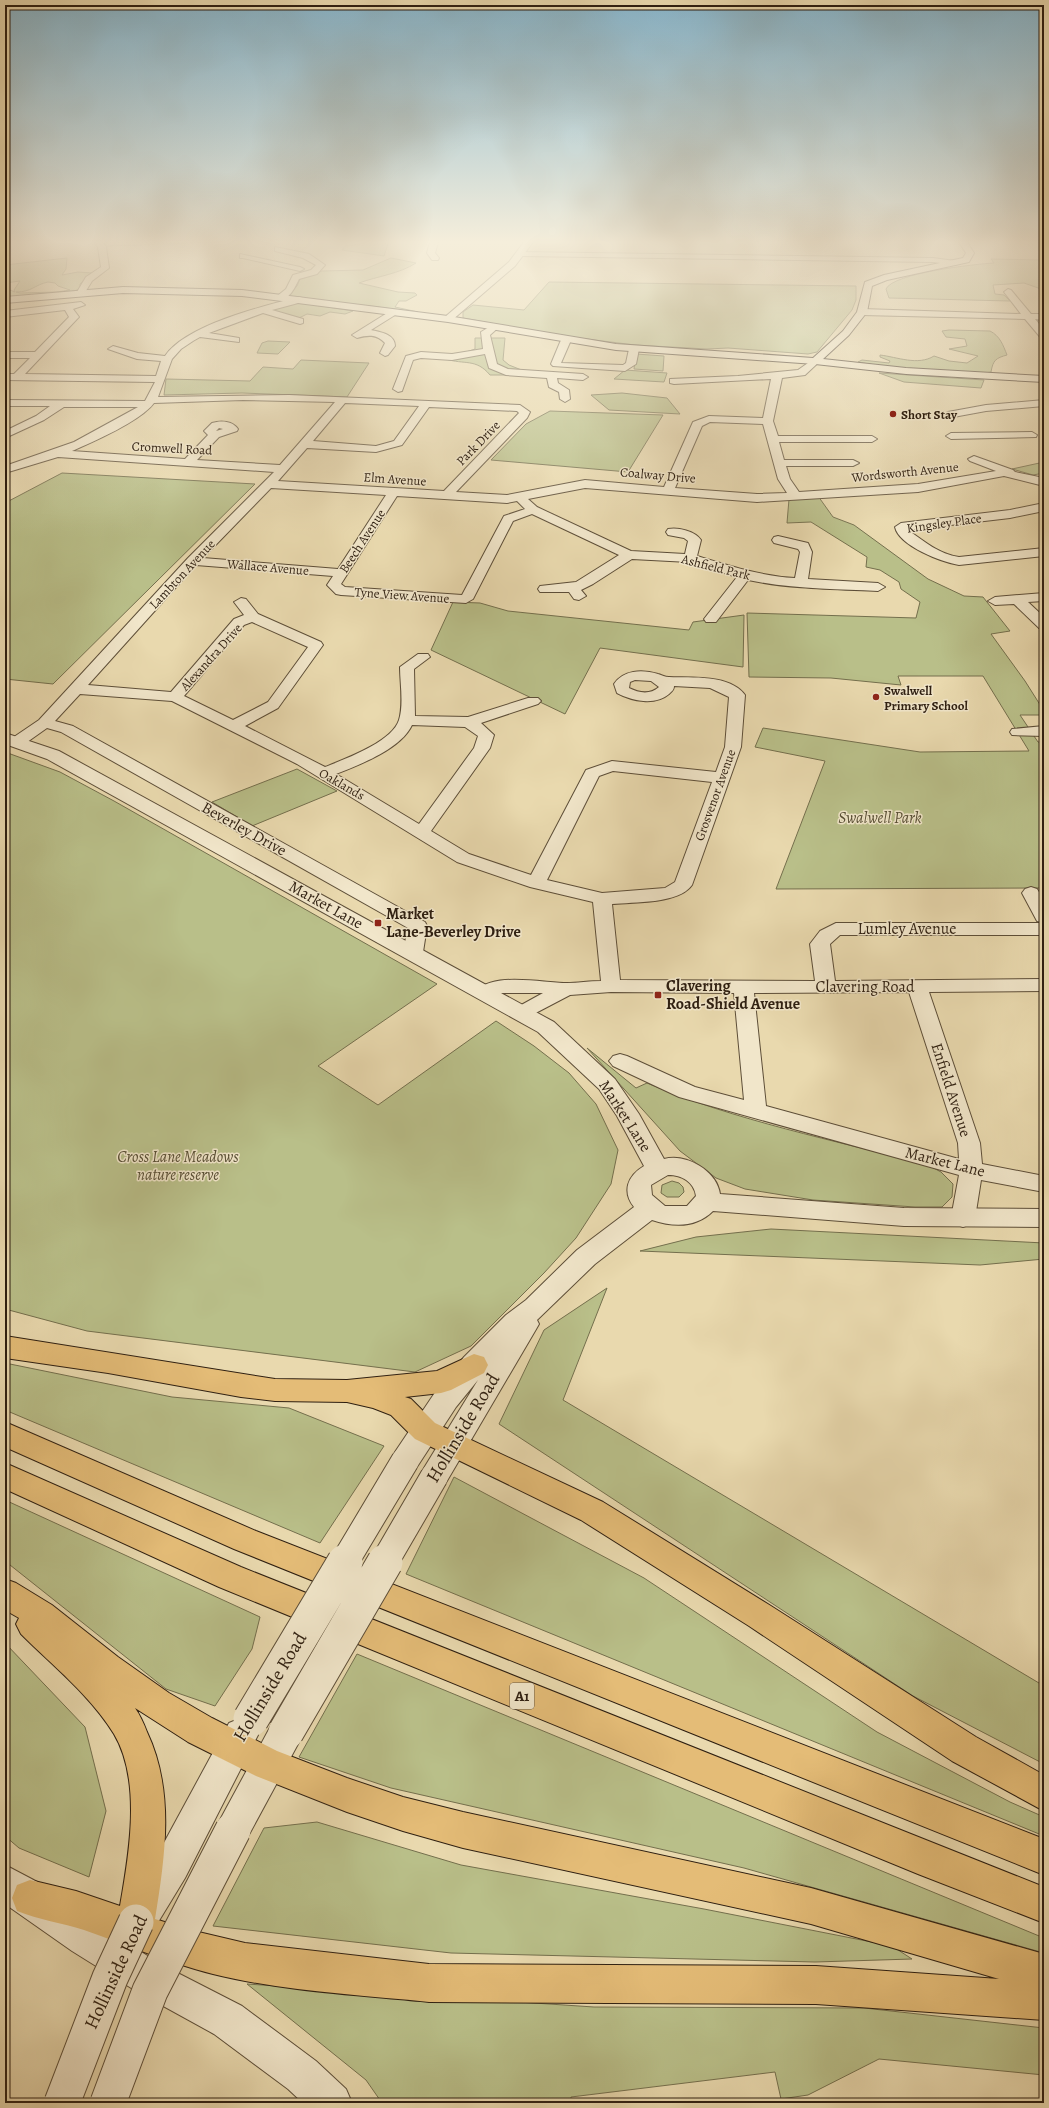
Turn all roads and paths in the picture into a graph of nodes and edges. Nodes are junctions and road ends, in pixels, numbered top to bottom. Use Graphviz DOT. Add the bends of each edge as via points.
graph roads {
  1 [pos="52,340"];
  2 [pos="187,340"];
  3 [pos="224,340"];
  4 [pos="235,340"];
  5 [pos="389,340"];
  6 [pos="487,340"];
  7 [pos="566,340"];
  8 [pos="569,340"];
  9 [pos="838,340"];
  10 [pos="112,349"];
  11 [pos="634,349"];
  12 [pos="488,351"];
  13 [pos="385,353"];
  14 [pos="5,355"];
  15 [pos="38,356"];
  16 [pos="166,359"];
  17 [pos="816,361"];
  18 [pos="543,363"];
  19 [pos="556,364"];
  20 [pos="605,368"];
  21 [pos="777,376"];
  22 [pos="5,377"];
  23 [pos="17,377"];
  24 [pos="552,377"];
  25 [pos="583,377"];
  26 [pos="602,378"];
  27 [pos="160,379"];
  28 [pos="1044,379"];
  29 [pos="674,381"];
  30 [pos="398,389"];
  31 [pos="566,399"];
  32 [pos="342,400"];
  33 [pos="150,402"];
  34 [pos="5,403"];
  35 [pos="62,403"];
  36 [pos="1044,403"];
  37 [pos="426,404"];
  38 [pos="948,415"];
  39 [pos="768,421"];
  40 [pos="1020,425"];
  41 [pos="5,435"];
  42 [pos="215,435"];
  43 [pos="1032,435"];
  44 [pos="951,436"];
  45 [pos="773,439"];
  46 [pos="872,439"];
  47 [pos="303,444"];
  48 [pos="1040,445"];
  49 [pos="59,454"];
  50 [pos="974,459"];
  51 [pos="188,463"];
  52 [pos="779,463"];
  53 [pos="853,463"];
  54 [pos="283,469"];
  55 [pos="5,470"];
  56 [pos="1014,474"];
  57 [pos="1043,482"];
  58 [pos="268,484"];
  59 [pos="668,490"];
  60 [pos="393,493"];
  61 [pos="795,494"];
  62 [pos="446,496"];
  63 [pos="520,498"];
  64 [pos="1044,507"];
  65 [pos="533,510"];
  66 [pos="702,530"];
  67 [pos="672,532"];
  68 [pos="688,535"];
  69 [pos="778,540"];
  70 [pos="818,542"];
  71 [pos="803,546"];
  72 [pos="1044,552"];
  73 [pos="629,555"];
  74 [pos="690,558"];
  75 [pos="193,561"];
  76 [pos="342,573"];
  77 [pos="745,575"];
  78 [pos="801,583"];
  79 [pos="338,588"];
  80 [pos="878,588"];
  81 [pos="545,589"];
  82 [pos="1044,597"];
  83 [pos="1018,600"];
  84 [pos="996,601"];
  85 [pos="241,602"];
  86 [pos="253,617"];
  87 [pos="711,619"];
  88 [pos="1044,625"];
  89 [pos="423,657"];
  90 [pos="665,682"];
  91 [pos="78,689"];
  92 [pos="175,697"];
  93 [pos="532,700"];
  94 [pos="407,720"];
  95 [pos="469,722"];
  96 [pos="45,723"];
  97 [pos="233,726"];
  98 [pos="1044,730"];
  99 [pos="1018,732"];
  100 [pos="11,740"];
  101 [pos="325,773"];
  102 [pos="721,778"];
  103 [pos="422,832"];
  104 [pos="536,883"];
  105 [pos="1030,893"];
  106 [pos="602,899"];
  107 [pos="1044,917"];
  108 [pos="1044,929"];
  109 [pos="413,952"];
  110 [pos="1044,985"];
  111 [pos="611,986"];
  112 [pos="917,987"];
  113 [pos="744,988"];
  114 [pos="826,988"];
  115 [pos="566,989"];
  116 [pos="485,993"];
  117 [pos="522,1013"];
  118 [pos="620,1061"];
  119 [pos="756,1111"];
  120 [pos="658,1168"];
  121 [pos="971,1170"];
  122 [pos="1044,1184"];
  123 [pos="707,1202"];
  124 [pos="649,1209"];
  125 [pos="963,1218"];
  126 [pos="1044,1218"];
  127 [pos="535,1307"];
  128 [pos="5,1347"];
  129 [pos="474,1365"];
  130 [pos="347,1391"];
  131 [pos="425,1431"];
  132 [pos="5,1434"];
  133 [pos="454,1444"];
  134 [pos="5,1474"];
  135 [pos="5,1593"];
  136 [pos="243,1733"];
  137 [pos="268,1764"];
  138 [pos="1044,1794"];
  139 [pos="1044,1856"];
  140 [pos="18,1891"];
  141 [pos="1044,1905"];
  142 [pos="136,1922"];
  143 [pos="1044,1972"];
  144 [pos="1044,2001"];
  145 [pos="62,2103"];
  146 [pos="108,2103"];
  147 [pos="332,2103"];
  1 -- 15 [label="street"];
  2 -- 16 [label="street"];
  3 -- 4 [label="street"];
  5 -- 13 [label="street" via="390,346"];
  6 -- 12 [label="street"];
  7 -- 19 [label="street"];
  8 -- 11 [label="street"];
  9 -- 17 [label="street"];
  10 -- 16 [label="street" via="137,356"];
  11 -- 17 [label="street"];
  11 -- 20 [label="street" via="628,367"];
  12 -- 24 [label="street" via="492,366 506,372"];
  12 -- 30 [label="street" via="452,357 422,355 409,358"];
  14 -- 15 [label="street"];
  15 -- 23 [label="street"];
  16 -- 27 [label="street"];
  17 -- 21 [label="street" via="801,373"];
  17 -- 28 [label="street" via="906,371"];
  18 -- 19 [label="street"];
  19 -- 20 [label="street"];
  20 -- 26 [label="street"];
  21 -- 29 [label="street"];
  21 -- 39 [label="street"];
  22 -- 23 [label="street"];
  23 -- 27 [label="street"];
  24 -- 25 [label="street"];
  24 -- 31 [label="street" via="553,386 564,390"];
  27 -- 33 [label="street"];
  32 -- 33 [label="street" via="235,396"];
  32 -- 37 [label="street"];
  32 -- 47 [label="street, Lambton Avenue"];
  33 -- 35 [label="street"];
  33 -- 49 [label="street" via="88,441"];
  34 -- 35 [label="street"];
  35 -- 41 [label="street" via="34,422"];
  36 -- 38 [label="street" via="986,408"];
  37 -- 47 [label="street" via="398,443 376,448"];
  37 -- 62 [label="street, Park Drive" via="520,408 525,412"];
  39 -- 45 [label="street"];
  39 -- 59 [label="street" via="709,419 697,424"];
  40 -- 43 [label="street"];
  42 -- 51 [label="street"];
  43 -- 44 [label="street"];
  43 -- 48 [label="street"];
  45 -- 46 [label="street"];
  45 -- 52 [label="street"];
  47 -- 54 [label="street, Lambton Avenue"];
  49 -- 51 [label="street, Cromwell Road"];
  49 -- 55 [label="street"];
  50 -- 56 [label="street"];
  51 -- 54 [label="street, Cromwell Road"];
  52 -- 53 [label="street"];
  52 -- 61 [label="street" via="784,479"];
  54 -- 58 [label="street, Lambton Avenue"];
  56 -- 57 [label="street, Wordsworth Avenue"];
  56 -- 61 [label="street, Wordsworth Avenue" via="1002,473 918,488"];
  58 -- 60 [label="street, Elm Avenue"];
  58 -- 75 [label="street, Lambton Avenue"];
  59 -- 61 [label="street, Coalway Drive" via="757,498"];
  59 -- 63 [label="street, Coalway Drive" via="585,484 562,486"];
  60 -- 62 [label="street, Elm Avenue"];
  60 -- 76 [label="street, Beech Avenue"];
  62 -- 63 [label="street, Elm Avenue"];
  63 -- 65 [label="street, Ashfield Park"];
  64 -- 72 [label="street, Kingsley Place" via="1010,514 901,527 902,531 937,557 949,560"];
  65 -- 73 [label="street, Ashfield Park"];
  65 -- 79 [label="street, Tyne View Avenue" via="508,519 466,599 341,591"];
  66 -- 68 [label="street"];
  67 -- 68 [label="street"];
  68 -- 74 [label="street" via="695,540"];
  69 -- 71 [label="street"];
  70 -- 71 [label="street"];
  71 -- 78 [label="street" via="806,552"];
  73 -- 74 [label="street, Ashfield Park"];
  73 -- 81 [label="street" via="614,562 576,592"];
  74 -- 77 [label="street, Ashfield Park"];
  75 -- 76 [label="street, Wallace Avenue"];
  75 -- 91 [label="street, Lambton Avenue"];
  76 -- 79 [label="street, Beech Avenue" via="334,586"];
  77 -- 78 [label="street, Ashfield Park"];
  77 -- 87 [label="street"];
  78 -- 80 [label="street, Ashfield Park"];
  82 -- 83 [label="street"];
  83 -- 84 [label="street"];
  83 -- 88 [label="street"];
  85 -- 86 [label="street"];
  86 -- 92 [label="street, Alexandra Drive" via="239,622"];
  86 -- 97 [label="street, Alexandra Drive" via="316,645 273,705"];
  89 -- 94 [label="street" via="407,666"];
  90 -- 102 [label="street, Grosvenor Avenue" via="705,682 725,686 737,695 733,747"];
  91 -- 92 [label="street, Oaklands"];
  91 -- 96 [label="street, Lambton Avenue"];
  92 -- 97 [label="street, Oaklands"];
  93 -- 95 [label="street"];
  94 -- 95 [label="street"];
  94 -- 101 [label="street" via="394,737 373,751"];
  95 -- 103 [label="street" via="486,735 482,748"];
  96 -- 100 [label="street, Lambton Avenue"];
  96 -- 109 [label="street, Beverley Drive" via="67,729 418,926"];
  97 -- 101 [label="street, Oaklands"];
  98 -- 99 [label="street"];
  100 -- 109 [label="street, Market Lane" via="53,755"];
  101 -- 103 [label="street, Oaklands"];
  102 -- 104 [label="street" via="612,766 592,773"];
  102 -- 106 [label="street, Grosvenor Avenue" via="683,884 668,893"];
  103 -- 104 [label="street, Oaklands" via="463,858"];
  104 -- 106 [label="street, Oaklands"];
  105 -- 107 [label="street"];
  106 -- 111 [label="street"];
  108 -- 114 [label="street, Lumley Avenue" via="836,929 820,944"];
  109 -- 116 [label="street, Market Lane"];
  110 -- 112 [label="street, Clavering Road"];
  111 -- 113 [label="street, Clavering Road"];
  111 -- 115 [label="street, Clavering Road"];
  112 -- 114 [label="street, Clavering Road"];
  112 -- 121 [label="street, Enfield Avenue" via="969,1143"];
  113 -- 114 [label="street, Clavering Road"];
  113 -- 119 [label="street"];
  115 -- 116 [label="street, Clavering Road" via="499,986"];
  115 -- 117 [label="street, Clavering Road"];
  116 -- 117 [label="street, Market Lane"];
  117 -- 120 [label="street, Market Lane" via="546,1027 608,1084"];
  118 -- 119 [label="street, Market Lane" via="687,1092"];
  119 -- 121 [label="street, Market Lane"];
  120 -- 123 [label="street" via="681,1167 701,1177 709,1193"];
  120 -- 124 [label="street" via="648,1172 638,1186 638,1194"];
  121 -- 122 [label="street, Market Lane"];
  121 -- 125 [label="street, Enfield Avenue"];
  123 -- 124 [label="street" via="697,1211 682,1216 659,1214"];
  123 -- 125 [label="street" via="904,1217"];
  124 -- 127 [label="street, Hollinside Road" via="586,1258"];
  125 -- 126 [label="street"];
  127 -- 129 [label="street, Hollinside Road" via="516,1322"];
  127 -- 133 [label="street, Hollinside Road"];
  128 -- 130 [label="highway" via="241,1386 276,1390"];
  129 -- 130 [label="highway" via="441,1382"];
  129 -- 131 [label="street, Hollinside Road" via="446,1399"];
  130 -- 131 [label="highway" via="378,1397 401,1407"];
  131 -- 133 [label="highway"];
  131 -- 136 [label="street, Hollinside Road, bridge"];
  132 -- 139 [label="highway" via="245,1540 644,1700"];
  133 -- 137 [label="street, Hollinside Road, bridge"];
  133 -- 138 [label="highway" via="592,1511 964,1749"];
  134 -- 141 [label="highway, A1" via="230,1577 874,1839"];
  135 -- 136 [label="highway" via="41,1615 157,1704 200,1730"];
  135 -- 142 [label="highway" via="32,1625 109,1699 135,1740 142,1763 148,1814 144,1872"];
  136 -- 137 [label="highway"];
  136 -- 142 [label="street, Hollinside Road" via="156,1892"];
  137 -- 143 [label="highway" via="403,1814 560,1852 811,1906"];
  137 -- 146 [label="street, Hollinside Road, bridge" via="150,1991"];
  140 -- 144 [label="highway" via="212,1955 372,1978 429,1983 816,1985"];
  140 -- 147 [label="street" via="85,1938 143,1974 228,2020 302,2074"];
  142 -- 145 [label="street, Hollinside Road, bridge" via="89,2028"];
}
